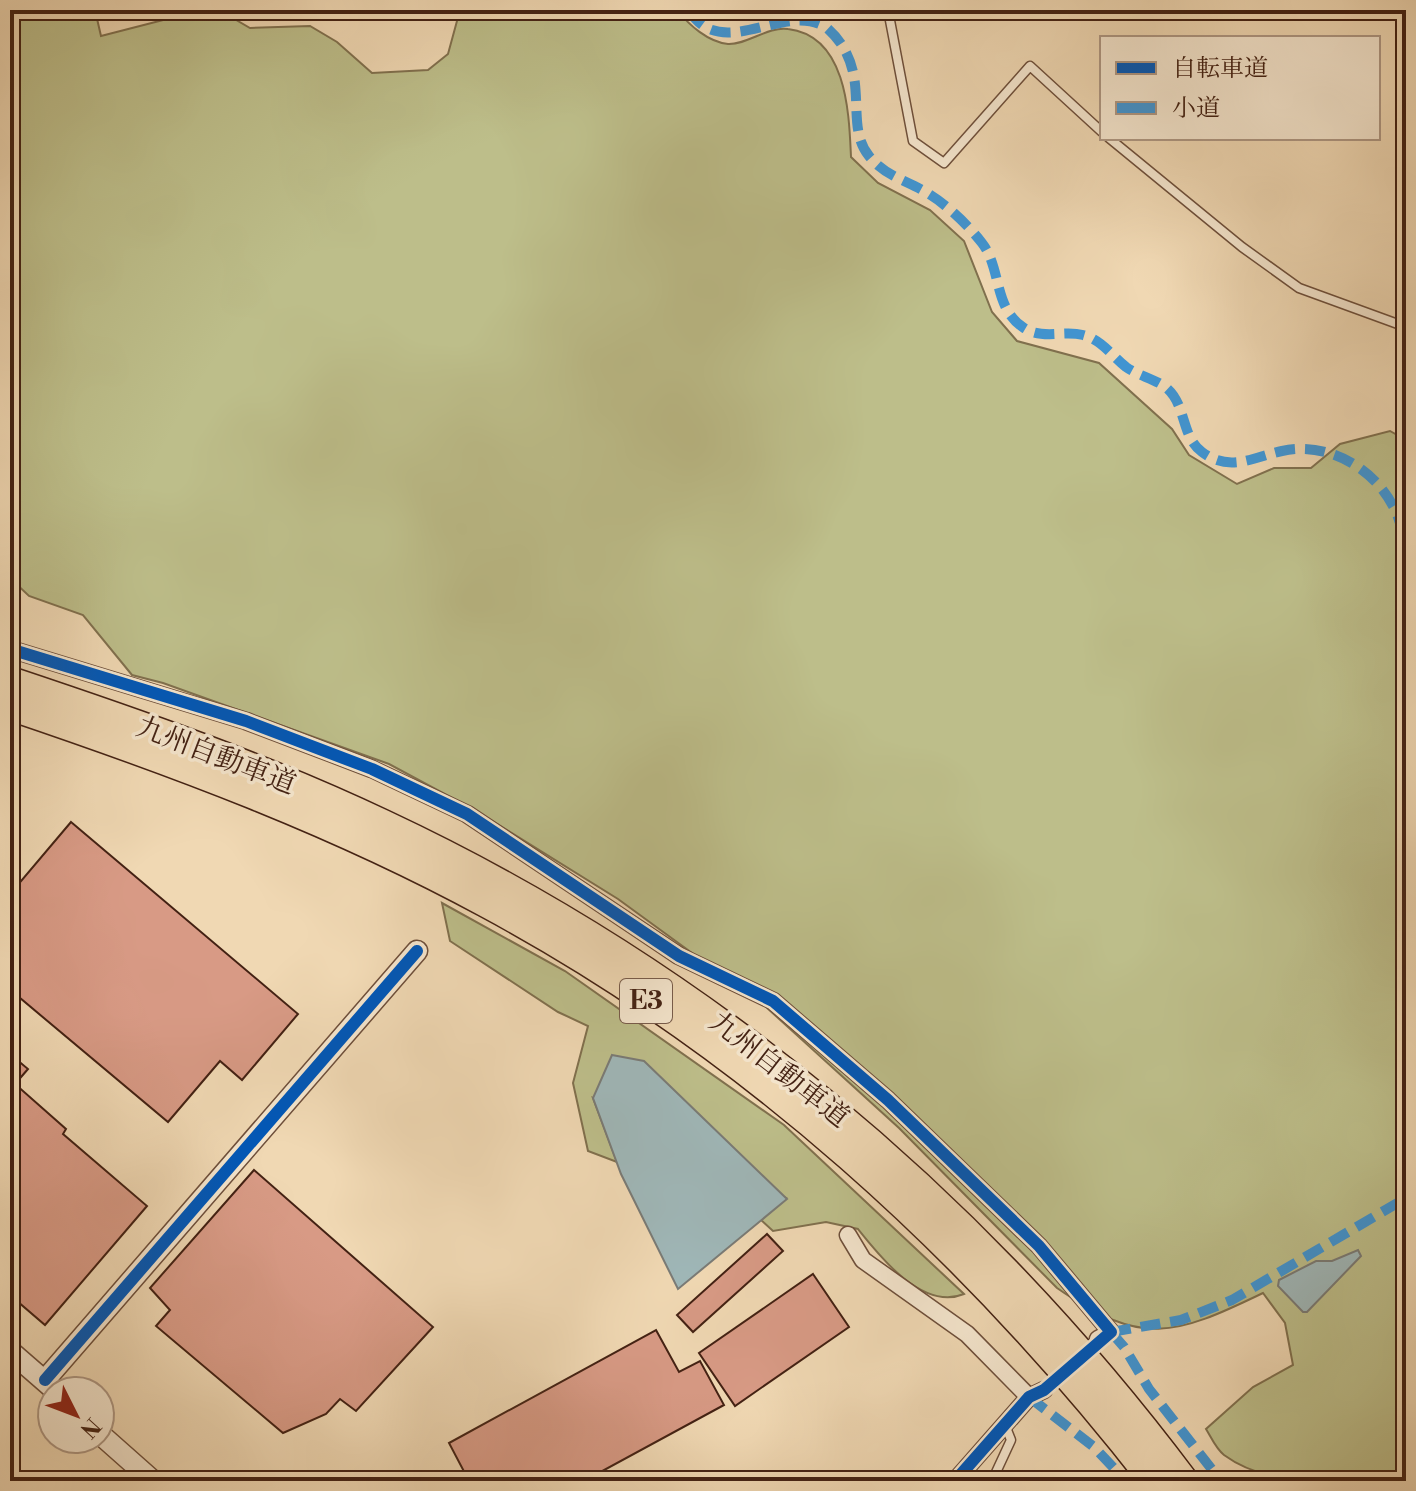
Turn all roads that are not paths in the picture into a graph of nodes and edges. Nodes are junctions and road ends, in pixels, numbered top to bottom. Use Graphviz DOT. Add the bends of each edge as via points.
graph roads {
  1 [pos="888,10"];
  2 [pos="1100,130"];
  3 [pos="1111,140"];
  4 [pos="1406,327"];
  5 [pos="10,649"];
  6 [pos="10,681"];
  7 [pos="10,706"];
  8 [pos="417,951"];
  9 [pos="848,1235"];
  10 [pos="1098,1339"];
  11 [pos="10,1351"];
  12 [pos="39,1375"];
  13 [pos="59,1375"];
  14 [pos="1005,1424"];
  15 [pos="116,1448"];
  16 [pos="153,1481"];
  17 [pos="955,1481"];
  18 [pos="992,1481"];
  19 [pos="1154,1481"];
  20 [pos="1184,1481"];
  1 -- 2 [label="lane" via="913,141 944,163 1030,66"];
  3 -- 4 [label="lane" via="1299,288"];
  5 -- 10 [label="street" via="246,721 372,769 467,814 679,956 773,1001 888,1100 1039,1246 1111,1332"];
  6 -- 20 [label="highway, 九州自動車道 / E3" via="217,754 384,824 563,919 722,1023 826,1104 971,1234 1118,1394"];
  7 -- 19 [label="highway, 九州自動車道 / E3" via="219,781 367,843 486,903 677,1021 836,1144 951,1249 1095,1405"];
  8 -- 13 [label="street"];
  9 -- 14 [label="street" via="863,1260 967,1334 1036,1393"];
  11 -- 12 [label="street"];
  14 -- 17 [label="street"];
  14 -- 18 [label="lane" via="1011,1440"];
  15 -- 16 [label="street"];
}
